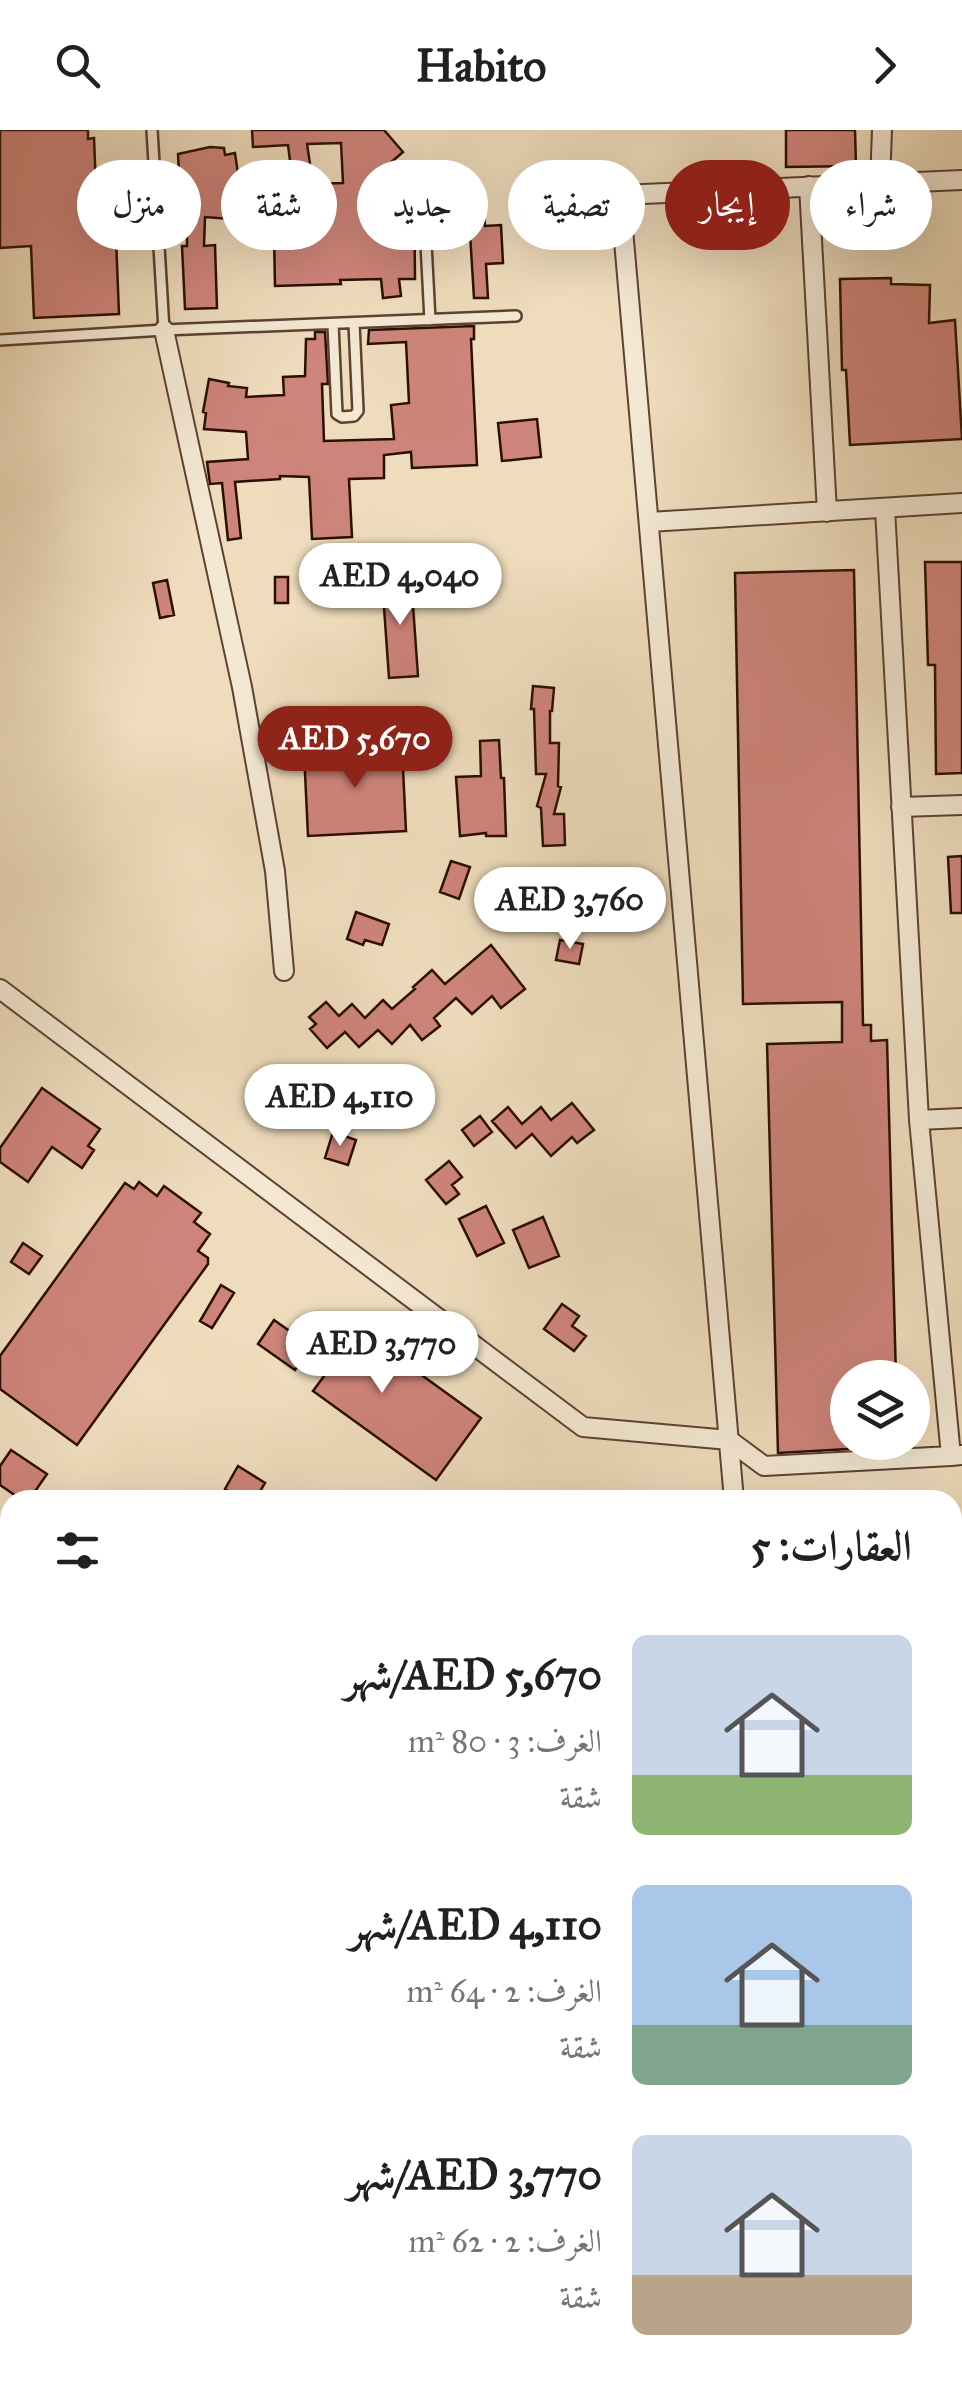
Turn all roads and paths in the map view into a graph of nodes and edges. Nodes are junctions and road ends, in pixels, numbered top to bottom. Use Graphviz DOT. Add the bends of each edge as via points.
graph roads {
  1 [pos="152,130"];
  2 [pos="882,130"];
  3 [pos="881,160"];
  4 [pos="962,180"];
  5 [pos="932,181"];
  6 [pos="809,186"];
  7 [pos="427,250"];
  8 [pos="516,316"];
  9 [pos="430,320"];
  10 [pos="354,323"];
  11 [pos="334,324"];
  12 [pos="164,330"];
  13 [pos="0,340"];
  14 [pos="962,503"];
  15 [pos="885,508"];
  16 [pos="827,512"];
  17 [pos="648,522"];
  18 [pos="962,804"];
  19 [pos="902,807"];
  20 [pos="284,971"];
  21 [pos="0,989"];
  22 [pos="962,1118"];
  23 [pos="919,1120"];
  24 [pos="729,1440"];
  25 [pos="956,1455"];
  26 [pos="733,1490"];
  1 -- 12 [label="lane"];
  2 -- 3 [label="street"];
  4 -- 5 [label="street"];
  6 -- 16 [label="street"];
  6 -- 17 [label="street" via="620,195"];
  7 -- 9 [label="lane"];
  8 -- 9 [label="lane"];
  9 -- 10 [label="lane"];
  10 -- 11 [label="lane"];
  10 -- 11 [label="lane" via="358,411 342,417"];
  11 -- 12 [label="lane"];
  12 -- 13 [label="lane"];
  12 -- 20 [label="street" via="245,705 276,872"];
  14 -- 15 [label="street"];
  15 -- 16 [label="street"];
  15 -- 19 [label="street"];
  16 -- 17 [label="street"];
  17 -- 24 [label="street"];
  18 -- 19 [label="street"];
  19 -- 23 [label="street"];
  21 -- 24 [label="street" via="583,1427"];
  22 -- 23 [label="street"];
  23 -- 25 [label="street"];
  24 -- 25 [label="street" via="764,1466"];
  24 -- 26 [label="street"];
}
